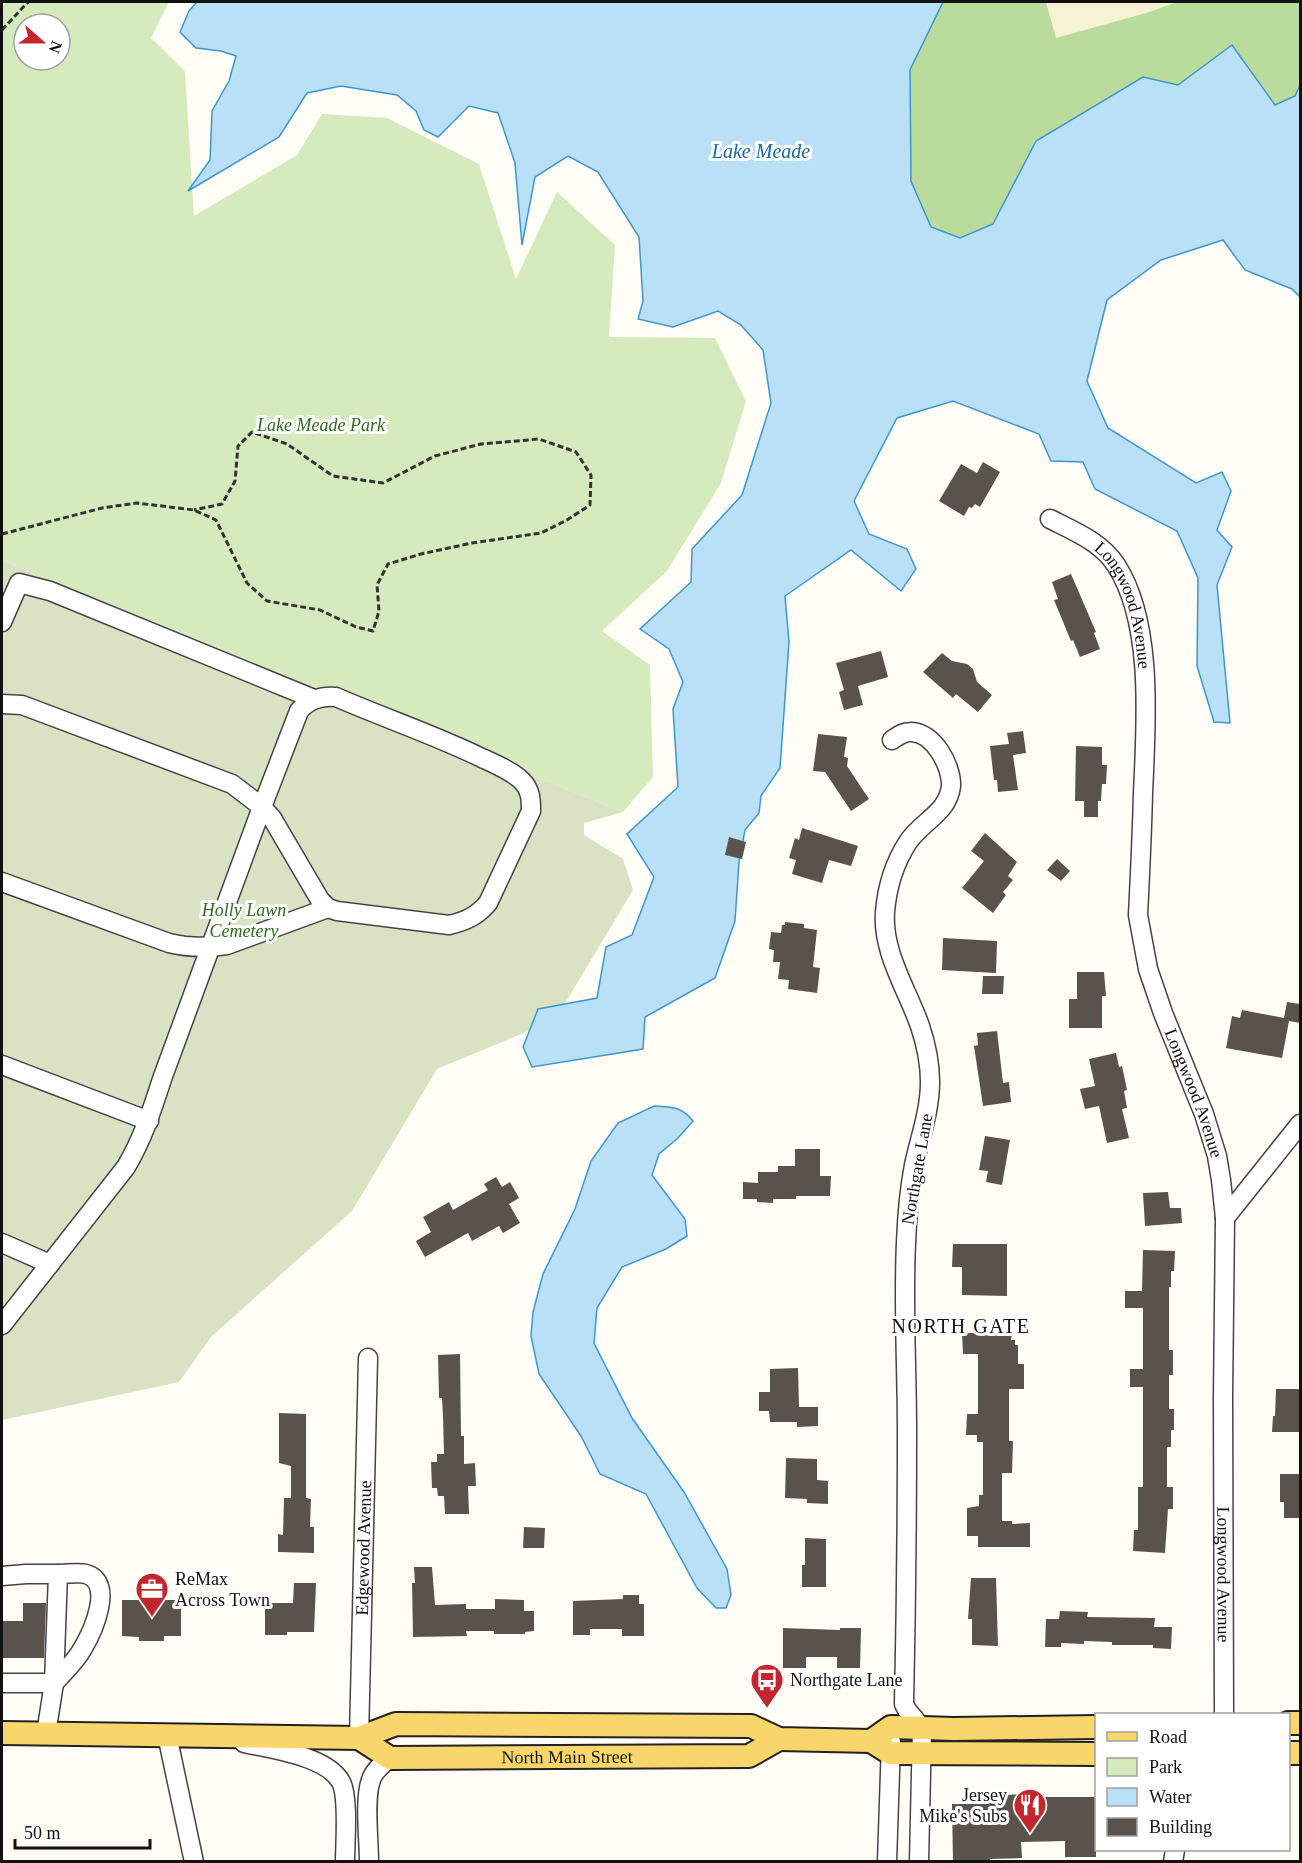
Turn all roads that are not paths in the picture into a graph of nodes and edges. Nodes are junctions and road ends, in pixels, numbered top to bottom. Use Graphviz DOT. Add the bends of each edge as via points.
graph roads {
  1 [pos="1050,519"];
  2 [pos="2,622"];
  3 [pos="314,699"];
  4 [pos="2,704"];
  5 [pos="892,740"];
  6 [pos="262,807"];
  7 [pos="2,882"];
  8 [pos="328,908"];
  9 [pos="209,948"];
  10 [pos="2,1065"];
  11 [pos="149,1121"];
  12 [pos="1300,1124"];
  13 [pos="1225,1218"];
  14 [pos="2,1243"];
  15 [pos="50,1264"];
  16 [pos="2,1325"];
  17 [pos="368,1358"];
  18 [pos="58,1574"];
  19 [pos="2,1576"];
  20 [pos="2,1683"];
  21 [pos="54,1683"];
  22 [pos="907,1710"];
  23 [pos="1224,1713"];
  24 [pos="891,1727"];
  25 [pos="1095,1727"];
  26 [pos="922,1728"];
  27 [pos="2,1734"];
  28 [pos="46,1734"];
  29 [pos="167,1735"];
  30 [pos="213,1736"];
  31 [pos="359,1738"];
  32 [pos="779,1739"];
  33 [pos="881,1747"];
  34 [pos="922,1754"];
  35 [pos="1095,1754"];
  36 [pos="390,1758"];
  37 [pos="194,1862"];
  38 [pos="345,1862"];
  39 [pos="369,1862"];
  40 [pos="887,1862"];
  41 [pos="919,1862"];
  1 -- 13 [label="street, Longwood Avenue" via="1103,549 1128,586 1136,610 1146,724 1138,915 1151,980 1204,1114 1221,1180"];
  2 -- 3 [label="street" via="19,583 50,591"];
  3 -- 6 [label="street" via="299,711"];
  3 -- 8 [label="street" via="336,697 456,745 522,781 531,800 531,811 488,903 466,921 449,925"];
  4 -- 6 [label="street" via="22,705 232,784"];
  5 -- 22 [label="street, Northgate Lane" via="911,732 929,738 951,779 944,806 908,841 899,859 885,912 891,955 921,1027 930,1081 908,1204 906,1246"];
  6 -- 8 [label="street"];
  6 -- 9 [label="street"];
  7 -- 9 [label="street" via="169,943"];
  8 -- 9 [label="street"];
  9 -- 11 [label="street"];
  10 -- 11 [label="street"];
  11 -- 15 [label="street" via="126,1167"];
  12 -- 13 [label="street"];
  13 -- 23 [label="street, Longwood Avenue"];
  14 -- 15 [label="street"];
  15 -- 16 [label="street"];
  17 -- 31 [label="street, Edgewood Avenue"];
  18 -- 19 [label="street"];
  18 -- 21 [label="street"];
  18 -- 21 [label="street" via="86,1574 97,1580 102,1591 101,1604 84,1647"];
  20 -- 21 [label="street"];
  21 -- 28 [label="street"];
  22 -- 24 [label="street"];
  22 -- 26 [label="street"];
  24 -- 26 [label="main road"];
  24 -- 33 [label="main road"];
  25 -- 26 [label="main road"];
  26 -- 34 [label="street"];
  27 -- 28 [label="main road, North Main Street"];
  28 -- 29 [label="main road, North Main Street"];
  29 -- 30 [label="main road, North Main Street"];
  29 -- 37 [label="street"];
  30 -- 31 [label="main road, North Main Street"];
  30 -- 38 [label="street" via="310,1760 328,1769 342,1783 346,1804"];
  31 -- 32 [label="main road, North Main Street" via="396,1724 536,1724 752,1726"];
  31 -- 36 [label="main road"];
  32 -- 33 [label="main road, North Main Street"];
  32 -- 36 [label="main road, North Main Street" via="749,1756"];
  33 -- 34 [label="main road, North Main Street"];
  33 -- 40 [label="street"];
  34 -- 35 [label="main road, North Main Street"];
  34 -- 41 [label="street"];
  36 -- 39 [label="street" via="371,1780"];
}
